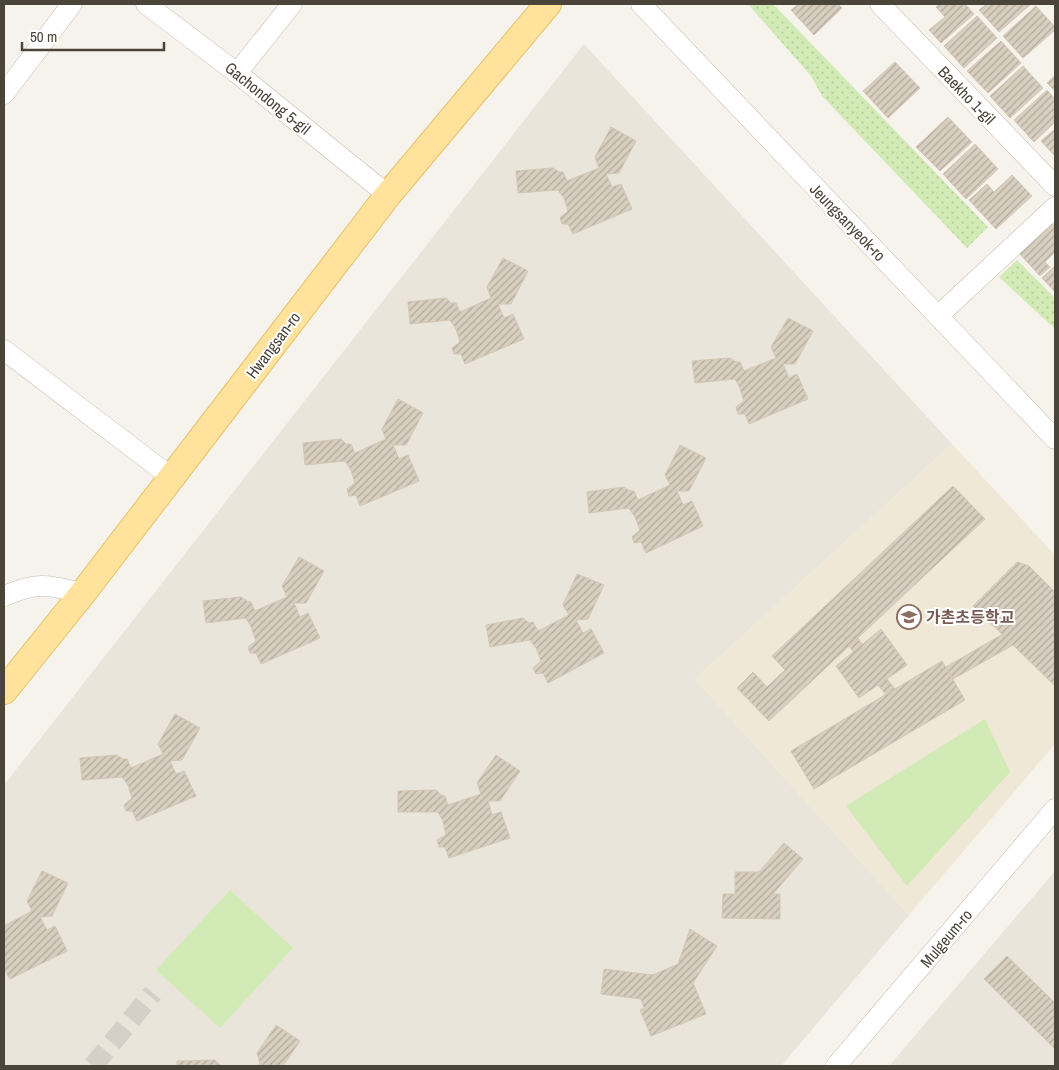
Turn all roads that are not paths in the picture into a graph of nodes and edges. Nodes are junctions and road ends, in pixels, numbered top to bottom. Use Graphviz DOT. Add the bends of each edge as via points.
graph roads {
  1 [pos="72,4"];
  2 [pos="146,4"];
  3 [pos="292,4"];
  4 [pos="548,4"];
  5 [pos="641,4"];
  6 [pos="880,4"];
  7 [pos="236,73"];
  8 [pos="4,94"];
  9 [pos="1055,186"];
  10 [pos="388,195"];
  11 [pos="1055,206"];
  12 [pos="938,316"];
  13 [pos="4,350"];
  14 [pos="1055,440"];
  15 [pos="172,477"];
  16 [pos="83,593"];
  17 [pos="4,596"];
  18 [pos="4,691"];
  19 [pos="1055,809"];
  20 [pos="836,1066"];
  1 -- 8 [label="street"];
  2 -- 7 [label="street, Gachondong 5-gil"];
  3 -- 7 [label="street"];
  4 -- 10 [label="main road, Hwangsan-ro"];
  5 -- 12 [label="street, Jeungsanyeok-ro"];
  6 -- 9 [label="street, Baekho 1-gil"];
  7 -- 10 [label="street, Gachondong 5-gil"];
  10 -- 15 [label="main road, Hwangsan-ro"];
  11 -- 12 [label="street"];
  12 -- 14 [label="street, Jeungsanyeok-ro"];
  13 -- 15 [label="street"];
  15 -- 16 [label="main road, Hwangsan-ro"];
  16 -- 17 [label="street" via="46,584 22,588"];
  16 -- 18 [label="main road, Hwangsan-ro"];
  19 -- 20 [label="street, Mulgeum-ro"];
}
